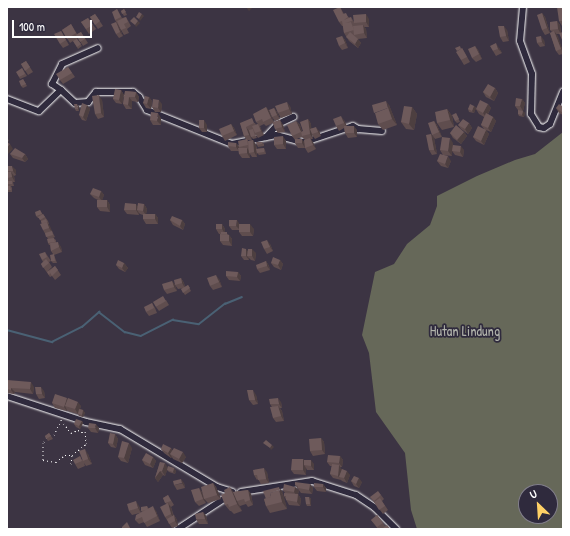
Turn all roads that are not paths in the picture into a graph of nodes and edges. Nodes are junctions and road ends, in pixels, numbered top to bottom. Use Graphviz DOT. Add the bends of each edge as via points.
graph roads {
  1 [pos="523,7"];
  2 [pos="98,48"];
  3 [pos="61,90"];
  4 [pos="563,91"];
  5 [pos="7,99"];
  6 [pos="293,118"];
  7 [pos="382,131"];
  8 [pos="265,138"];
  9 [pos="7,396"];
  10 [pos="235,492"];
  11 [pos="178,529"];
  12 [pos="396,529"];
  1 -- 4 [label="street" via="520,41 532,74 531,114 539,127 544,128 550,124"];
  2 -- 3 [label="street" via="62,64 52,84"];
  3 -- 5 [label="street" via="39,110"];
  3 -- 8 [label="street" via="75,103 88,102 96,92 133,92 147,110 224,142 242,143"];
  6 -- 8 [label="street" via="278,124"];
  7 -- 8 [label="street" via="353,126 302,142 276,135"];
  9 -- 10 [label="street" via="86,422 123,430 217,487"];
  10 -- 11 [label="street"];
  10 -- 12 [label="street" via="312,482 356,495 375,508"];
}
